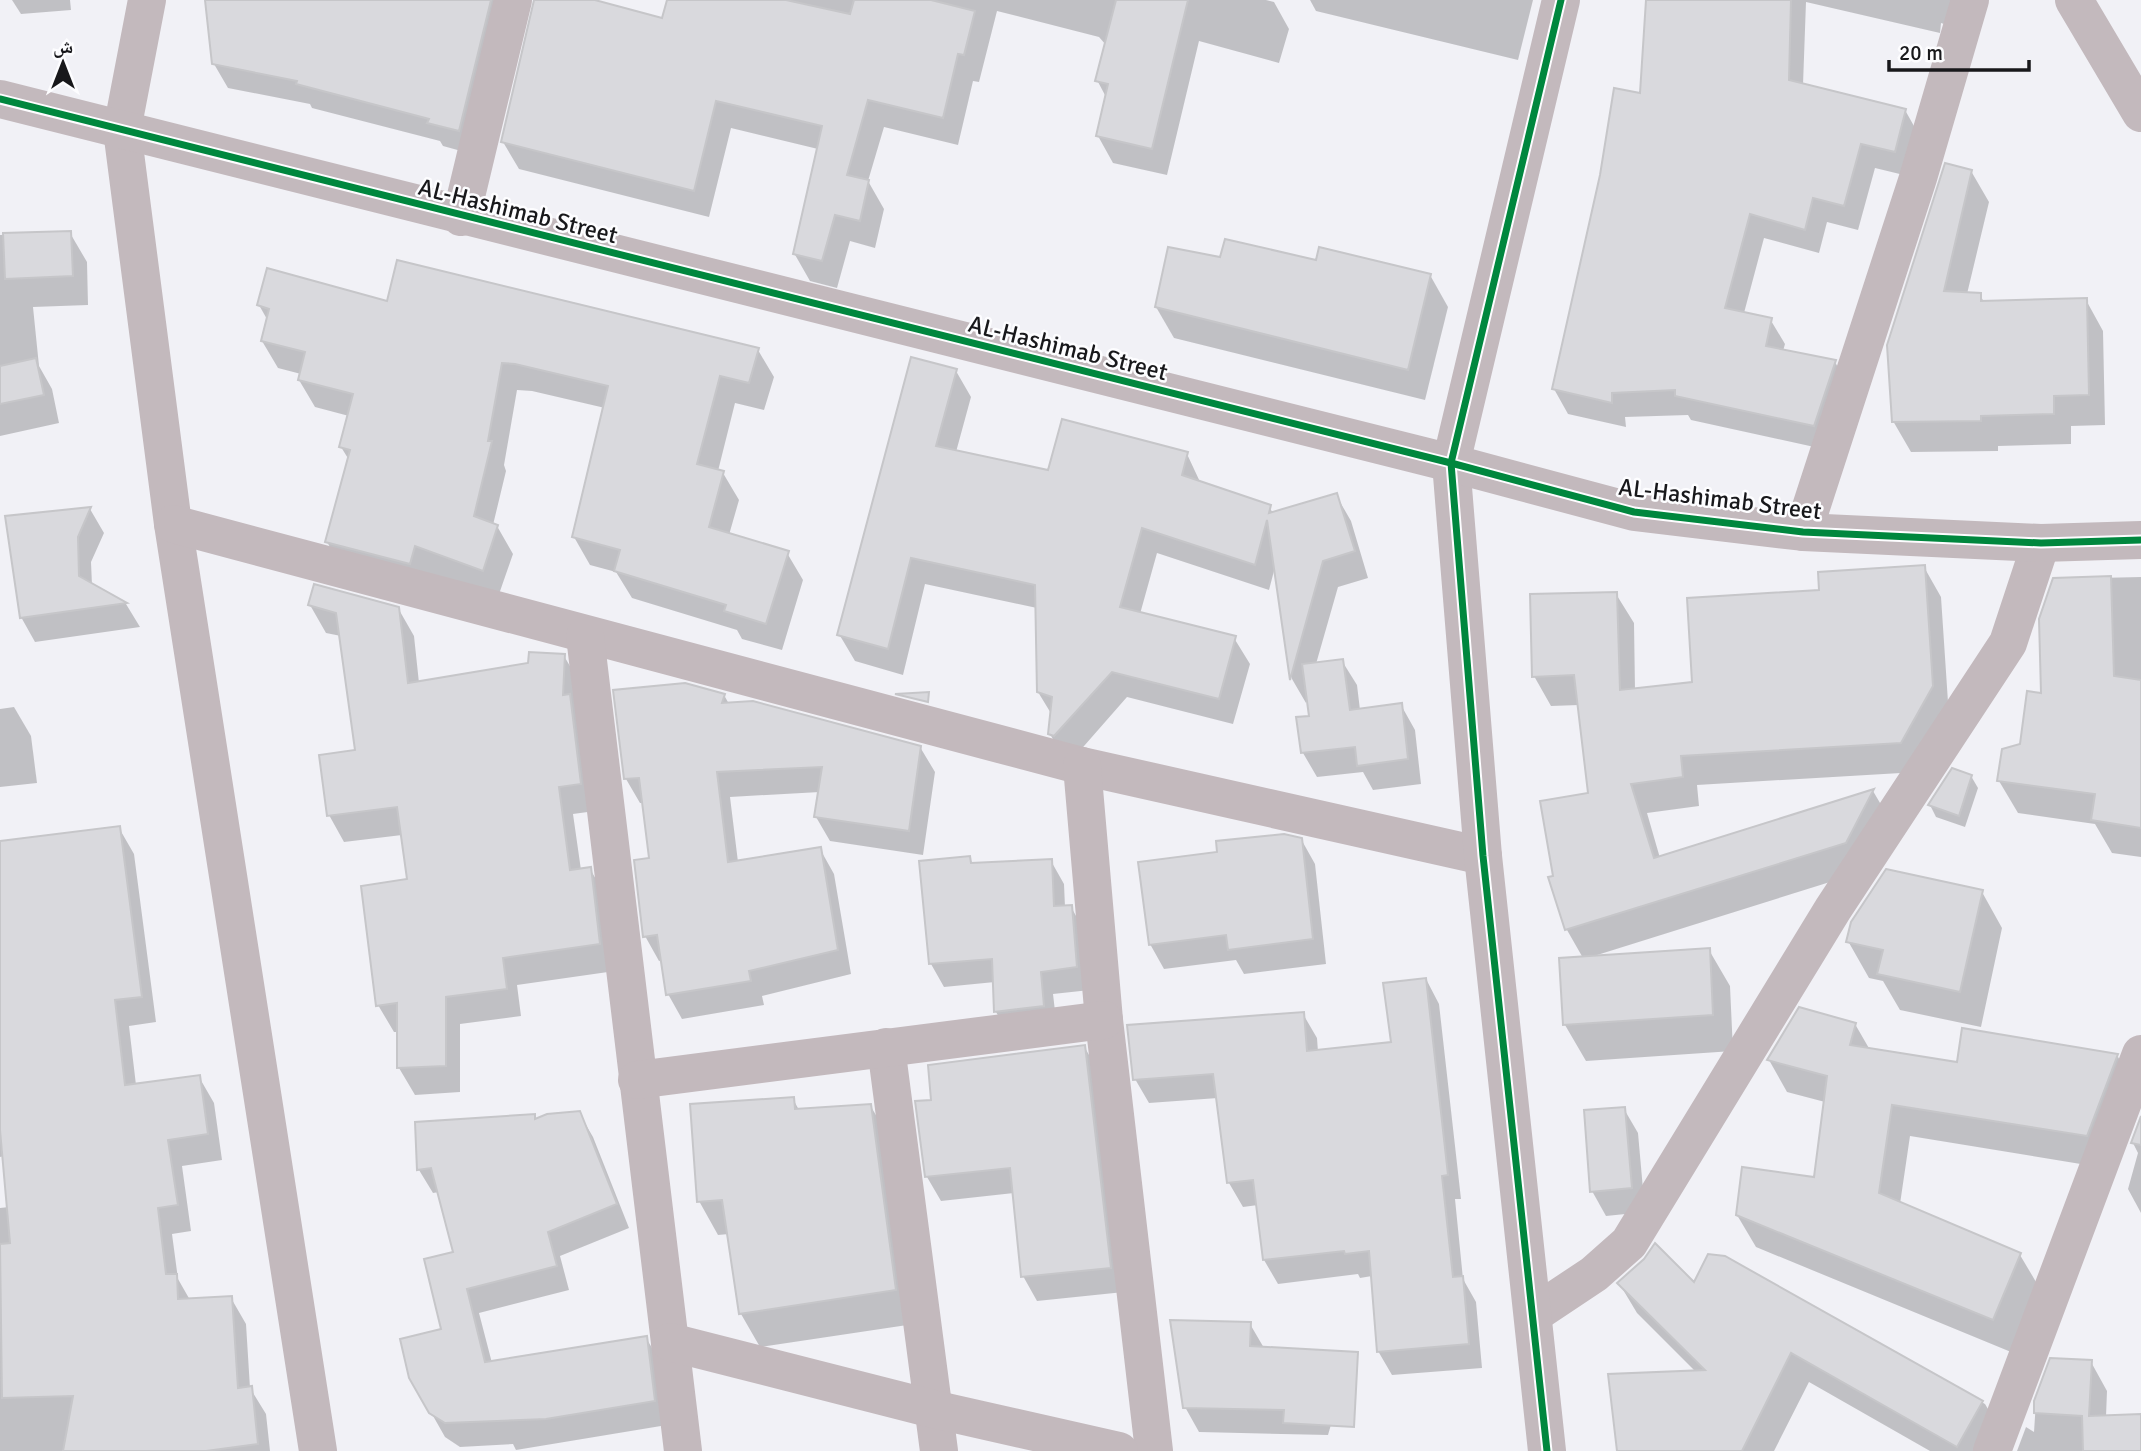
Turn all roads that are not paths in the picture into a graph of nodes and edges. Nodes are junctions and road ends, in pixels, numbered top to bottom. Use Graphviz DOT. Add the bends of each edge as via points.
graph roads {
  1 [pos="147,0"];
  2 [pos="513,0"];
  3 [pos="1561,0"];
  4 [pos="1970,0"];
  5 [pos="2074,0"];
  6 [pos="0,99"];
  7 [pos="2141,113"];
  8 [pos="122,130"];
  9 [pos="461,217"];
  10 [pos="1451,463"];
  11 [pos="173,524"];
  12 [pos="1803,532"];
  13 [pos="2141,540"];
  14 [pos="2041,543"];
  15 [pos="585,635"];
  16 [pos="1082,766"];
  17 [pos="1483,856"];
  18 [pos="1104,1020"];
  19 [pos="886,1047"];
  20 [pos="2141,1054"];
  21 [pos="637,1080"];
  22 [pos="1534,1314"];
  23 [pos="670,1342"];
  24 [pos="933,1409"];
  25 [pos="318,1451"];
  26 [pos="683,1451"];
  27 [pos="939,1451"];
  28 [pos="1119,1451"];
  29 [pos="1154,1451"];
  30 [pos="1547,1451"];
  31 [pos="1992,1451"];
  1 -- 8 [label="street"];
  2 -- 9 [label="street"];
  3 -- 10 [label="street"];
  4 -- 12 [label="street" via="1918,178"];
  5 -- 7 [label="street"];
  6 -- 8 [label="street, AL-Hashimab Street"];
  8 -- 9 [label="street, AL-Hashimab Street"];
  8 -- 11 [label="street"];
  9 -- 10 [label="street, AL-Hashimab Street"];
  10 -- 12 [label="street, AL-Hashimab Street" via="1634,512"];
  10 -- 17 [label="street"];
  11 -- 15 [label="street"];
  11 -- 25 [label="street"];
  12 -- 14 [label="street, AL-Hashimab Street"];
  13 -- 14 [label="street, AL-Hashimab Street"];
  14 -- 22 [label="street" via="2008,643 1833,909 1629,1242 1594,1275"];
  15 -- 16 [label="street"];
  15 -- 21 [label="street"];
  16 -- 17 [label="street"];
  16 -- 18 [label="street"];
  17 -- 22 [label="street"];
  18 -- 19 [label="street"];
  18 -- 29 [label="street"];
  19 -- 21 [label="street"];
  19 -- 24 [label="street"];
  20 -- 31 [label="street"];
  21 -- 23 [label="street"];
  22 -- 30 [label="street"];
  23 -- 24 [label="street"];
  23 -- 26 [label="street"];
  24 -- 27 [label="street"];
  24 -- 28 [label="street"];
}
